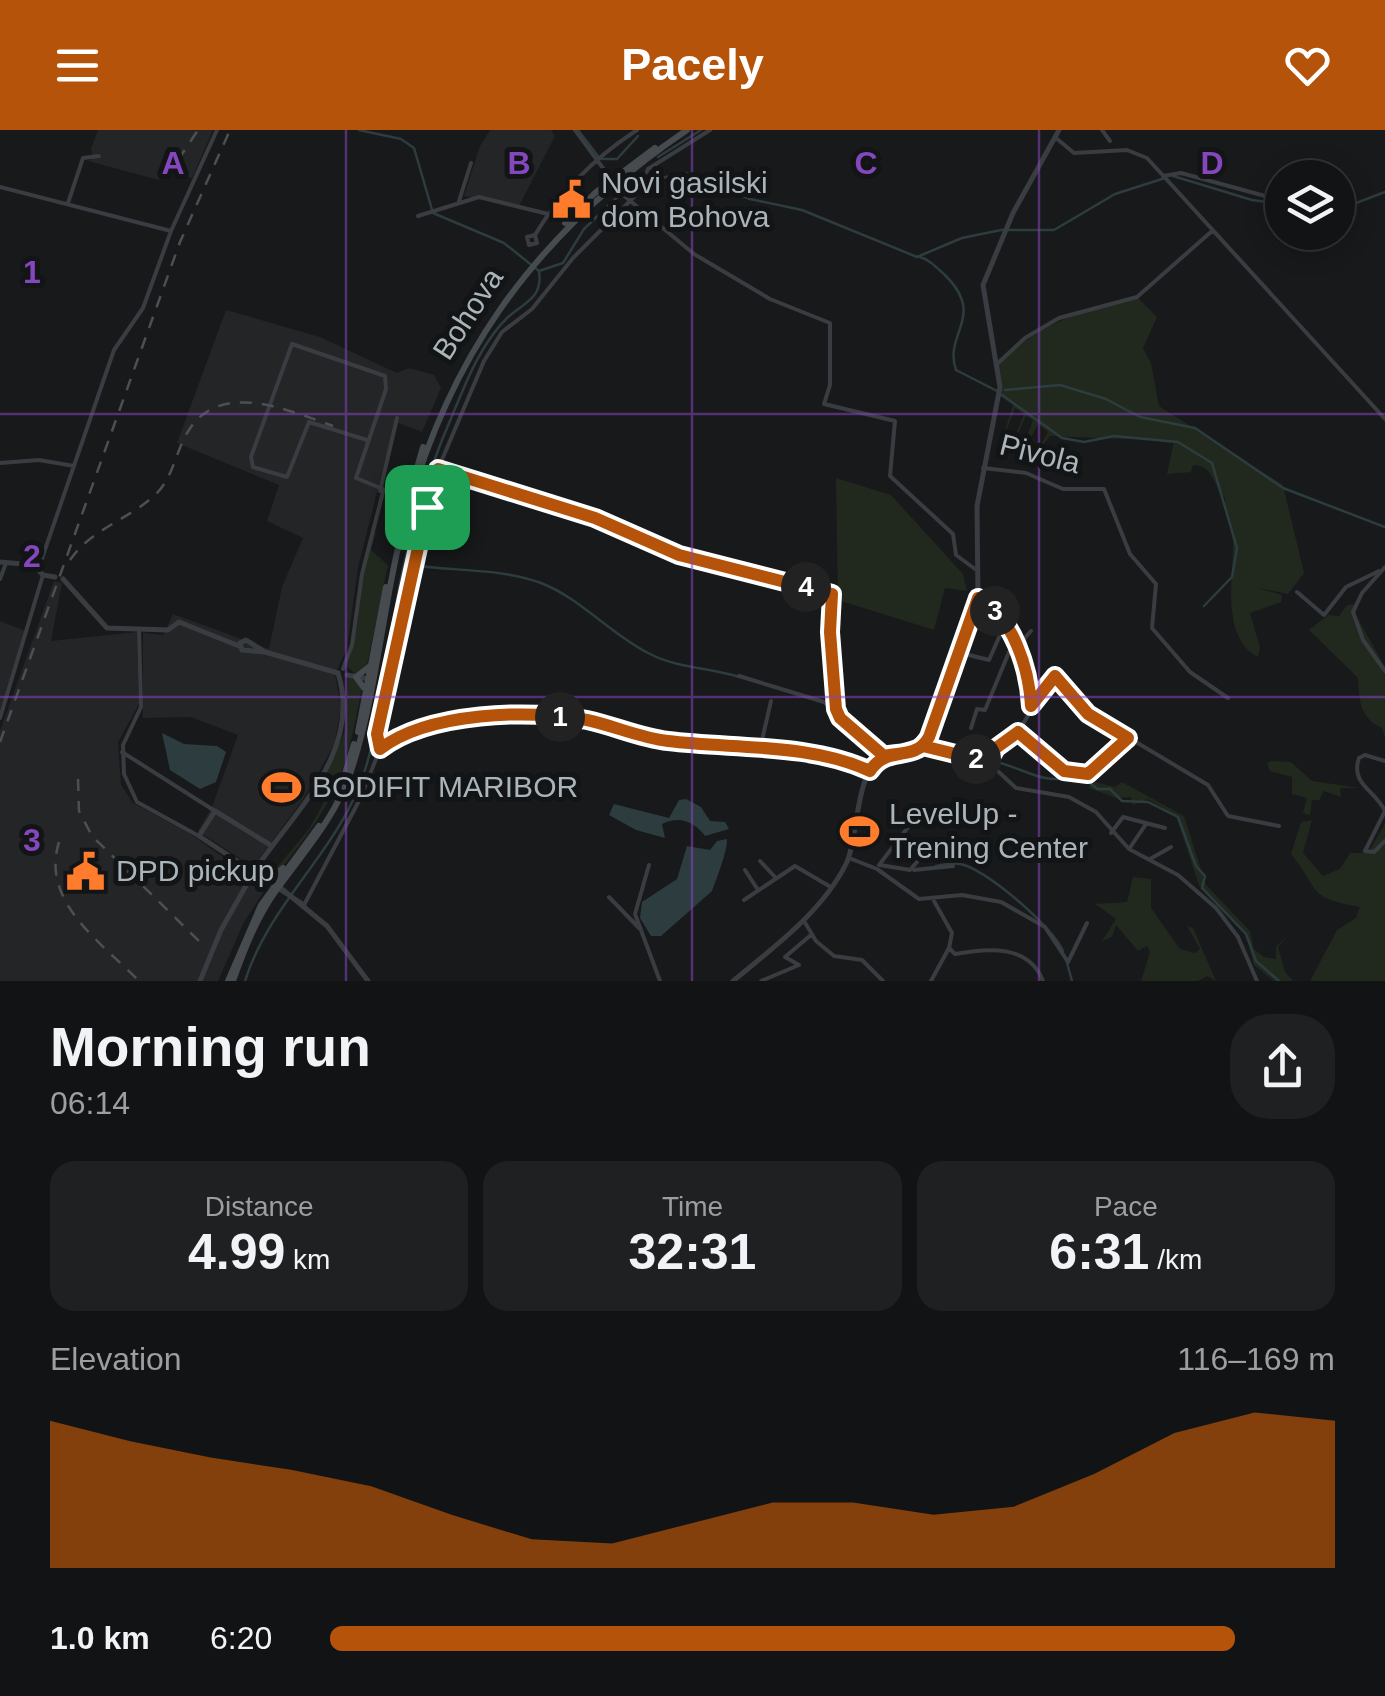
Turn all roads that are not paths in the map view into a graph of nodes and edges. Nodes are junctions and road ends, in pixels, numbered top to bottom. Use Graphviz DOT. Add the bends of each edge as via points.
graph roads {
  1 [pos="217,130"];
  2 [pos="575,130"];
  3 [pos="637,130"];
  4 [pos="684,130"];
  5 [pos="710,130"];
  6 [pos="1102,130"];
  7 [pos="1058,134"];
  8 [pos="1110,141"];
  9 [pos="99,156"];
  10 [pos="596,161"];
  11 [pos="471,164"];
  12 [pos="1165,178"];
  13 [pos="0,187"];
  14 [pos="616,187"];
  15 [pos="1265,196"];
  16 [pos="459,201"];
  17 [pos="630,202"];
  18 [pos="68,203"];
  19 [pos="548,214"];
  20 [pos="418,216"];
  21 [pos="1214,230"];
  22 [pos="171,231"];
  23 [pos="535,236"];
  24 [pos="996,365"];
  25 [pos="397,418"];
  26 [pos="1385,418"];
  27 [pos="368,440"];
  28 [pos="0,464"];
  29 [pos="74,466"];
  30 [pos="983,468"];
  31 [pos="438,469"];
  32 [pos="382,491"];
  33 [pos="411,502"];
  34 [pos="426,507"];
  35 [pos="3,563"];
  36 [pos="40,568"];
  37 [pos="1384,568"];
  38 [pos="976,569"];
  39 [pos="43,575"];
  40 [pos="55,577"];
  41 [pos="0,579"];
  42 [pos="63,580"];
  43 [pos="1296,592"];
  44 [pos="978,598"];
  45 [pos="1005,624"];
  46 [pos="139,629"];
  47 [pos="248,631"];
  48 [pos="1032,631"];
  49 [pos="244,644"];
  50 [pos="1016,644"];
  51 [pos="961,654"];
  52 [pos="370,665"];
  53 [pos="1385,671"];
  54 [pos="342,675"];
  55 [pos="739,676"];
  56 [pos="356,677"];
  57 [pos="371,679"];
  58 [pos="1228,698"];
  59 [pos="771,701"];
  60 [pos="364,702"];
  61 [pos="1031,706"];
  62 [pos="837,712"];
  63 [pos="0,718"];
  64 [pos="971,728"];
  65 [pos="1018,732"];
  66 [pos="1128,738"];
  67 [pos="923,746"];
  68 [pos="380,749"];
  69 [pos="760,749"];
  70 [pos="878,750"];
  71 [pos="122,752"];
  72 [pos="884,756"];
  73 [pos="1385,760"];
  74 [pos="988,762"];
  75 [pos="872,768"];
  76 [pos="1074,790"];
  77 [pos="1069,798"];
  78 [pos="215,810"];
  79 [pos="912,822"];
  80 [pos="1147,822"];
  81 [pos="1280,826"];
  82 [pos="1166,828"];
  83 [pos="1111,832"];
  84 [pos="199,836"];
  85 [pos="936,840"];
  86 [pos="1385,841"];
  87 [pos="272,846"];
  88 [pos="1170,847"];
  89 [pos="1129,848"];
  90 [pos="850,858"];
  91 [pos="292,860"];
  92 [pos="1150,860"];
  93 [pos="760,861"];
  94 [pos="649,865"];
  95 [pos="953,866"];
  96 [pos="878,867"];
  97 [pos="745,870"];
  98 [pos="910,870"];
  99 [pos="255,871"];
  100 [pos="776,878"];
  101 [pos="277,885"];
  102 [pos="829,886"];
  103 [pos="758,890"];
  104 [pos="287,892"];
  105 [pos="609,896"];
  106 [pos="744,900"];
  107 [pos="934,900"];
  108 [pos="304,905"];
  109 [pos="260,916"];
  110 [pos="804,921"];
  111 [pos="1087,923"];
  112 [pos="639,928"];
  113 [pos="812,934"];
  114 [pos="949,948"];
  115 [pos="200,981"];
  116 [pos="230,981"];
  117 [pos="368,981"];
  118 [pos="660,981"];
  119 [pos="732,981"];
  120 [pos="760,981"];
  121 [pos="883,981"];
  122 [pos="931,981"];
  123 [pos="1043,981"];
  124 [pos="1257,981"];
  1 -- 22 [label="street"];
  2 -- 10 [label="street"];
  3 -- 10 [label="street"];
  4 -- 14 [label="main road, Bohova"];
  5 -- 17 [label="street" via="644,175"];
  6 -- 8 [label="street"];
  7 -- 12 [label="street" via="1074,153 1135,152"];
  7 -- 24 [label="street, Pivola" via="986,272 983,295"];
  9 -- 18 [label="street" via="83,158"];
  10 -- 14 [label="street"];
  10 -- 19 [label="street"];
  11 -- 16 [label="street"];
  12 -- 15 [label="street" via="1180,174"];
  12 -- 21 [label="street"];
  13 -- 18 [label="street"];
  14 -- 17 [label="street"];
  14 -- 33 [label="main road, Bohova" via="530,264 459,375"];
  16 -- 19 [label="street" via="484,198"];
  16 -- 20 [label="street"];
  17 -- 31 [label="street" via="532,309 502,332 467,395"];
  17 -- 38 [label="street" via="718,270 827,320 830,378 824,404 895,421 892,479 953,534 956,555"];
  18 -- 22 [label="street"];
  19 -- 23 [label="street"];
  21 -- 24 [label="street" via="1137,297 1060,318"];
  21 -- 26 [label="street"];
  22 -- 29 [label="street" via="143,308 114,350"];
  24 -- 30 [label="street, Pivola" via="1000,391"];
  25 -- 32 [label="street"];
  27 -- 27 [label="street" via="385,376 292,344 253,466 288,477 310,422"];
  27 -- 32 [label="street" via="358,481"];
  28 -- 29 [label="street" via="39,460"];
  29 -- 36 [label="street"];
  30 -- 38 [label="street"];
  30 -- 58 [label="street, Pivola" via="1026,473 1063,488 1104,489 1130,554 1156,584 1152,628 1194,675"];
  31 -- 34 [label="street"];
  31 -- 62 [label="street" via="595,518 679,555 834,598"];
  32 -- 33 [label="street"];
  32 -- 54 [label="street"];
  33 -- 34 [label="street"];
  33 -- 52 [label="main road"];
  33 -- 57 [label="main road"];
  34 -- 68 [label="street" via="377,734"];
  35 -- 36 [label="street"];
  35 -- 41 [label="street"];
  36 -- 39 [label="street"];
  37 -- 43 [label="street" via="1346,587 1324,615"];
  37 -- 53 [label="street" via="1353,612"];
  38 -- 44 [label="street"];
  39 -- 40 [label="street"];
  39 -- 63 [label="street"];
  42 -- 46 [label="street" via="105,628"];
  44 -- 45 [label="street"];
  44 -- 51 [label="street"];
  45 -- 50 [label="street"];
  45 -- 51 [label="street" via="989,660"];
  46 -- 49 [label="street" via="168,630 179,622"];
  46 -- 71 [label="street" via="140,714"];
  47 -- 49 [label="street"];
  48 -- 50 [label="street"];
  49 -- 54 [label="street"];
  50 -- 61 [label="street"];
  50 -- 64 [label="street"];
  51 -- 67 [label="street"];
  52 -- 56 [label="main road"];
  52 -- 57 [label="main road"];
  54 -- 56 [label="street"];
  54 -- 87 [label="street" via="344,720 331,758"];
  55 -- 62 [label="street" via="802,692"];
  56 -- 57 [label="street"];
  56 -- 60 [label="main road"];
  57 -- 60 [label="main road"];
  57 -- 101 [label="main road" via="343,791"];
  59 -- 69 [label="street"];
  60 -- 91 [label="main road" via="338,790"];
  61 -- 65 [label="street"];
  61 -- 66 [label="street" via="1055,676 1088,714"];
  62 -- 70 [label="street"];
  65 -- 66 [label="street" via="1061,769 1082,774"];
  65 -- 74 [label="street"];
  66 -- 81 [label="street" via="1208,785 1228,816"];
  67 -- 72 [label="street"];
  67 -- 74 [label="street"];
  68 -- 69 [label="street" via="467,718 522,714 591,721 667,741"];
  68 -- 108 [label="street"];
  69 -- 75 [label="street"];
  70 -- 72 [label="street"];
  70 -- 75 [label="street"];
  71 -- 78 [label="street"];
  71 -- 84 [label="street" via="134,798"];
  72 -- 75 [label="street"];
  73 -- 86 [label="street" via="1364,755 1356,771 1384,810 1365,851"];
  74 -- 77 [label="street" via="1016,788"];
  75 -- 90 [label="street" via="856,810"];
  76 -- 77 [label="street"];
  77 -- 83 [label="street" via="1096,812"];
  78 -- 84 [label="street"];
  78 -- 87 [label="street"];
  79 -- 96 [label="street"];
  80 -- 82 [label="street"];
  80 -- 83 [label="street" via="1122,816"];
  80 -- 89 [label="street"];
  83 -- 89 [label="street"];
  84 -- 99 [label="street"];
  85 -- 98 [label="street"];
  87 -- 99 [label="street"];
  88 -- 92 [label="street"];
  89 -- 92 [label="street"];
  90 -- 96 [label="street"];
  90 -- 102 [label="street"];
  91 -- 99 [label="main road" via="278,873"];
  91 -- 101 [label="main road"];
  92 -- 124 [label="street" via="1216,908"];
  93 -- 100 [label="street"];
  94 -- 112 [label="street" via="636,902"];
  95 -- 98 [label="street"];
  96 -- 98 [label="street"];
  96 -- 107 [label="street" via="902,890"];
  97 -- 103 [label="street"];
  99 -- 101 [label="street"];
  99 -- 115 [label="street"];
  100 -- 102 [label="street" via="795,866"];
  100 -- 103 [label="street"];
  101 -- 104 [label="street"];
  101 -- 109 [label="main road"];
  101 -- 116 [label="main road" via="249,926"];
  102 -- 110 [label="street"];
  103 -- 106 [label="street"];
  104 -- 108 [label="street"];
  104 -- 109 [label="street" via="277,894"];
  105 -- 112 [label="street"];
  107 -- 111 [label="street" via="962,895 1000,902 1045,927 1066,962"];
  107 -- 114 [label="street" via="952,933"];
  108 -- 117 [label="street" via="335,934"];
  109 -- 116 [label="main road"];
  110 -- 113 [label="street"];
  110 -- 119 [label="street"];
  112 -- 118 [label="street"];
  113 -- 120 [label="street" via="785,957 799,965"];
  113 -- 121 [label="street" via="834,956 862,960"];
  114 -- 122 [label="street"];
  114 -- 123 [label="street" via="955,954 1024,956"];
}
